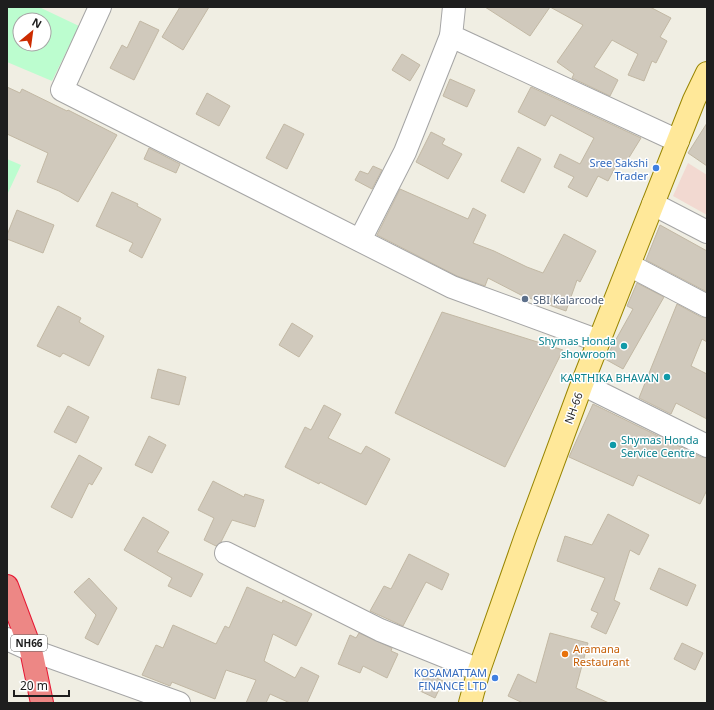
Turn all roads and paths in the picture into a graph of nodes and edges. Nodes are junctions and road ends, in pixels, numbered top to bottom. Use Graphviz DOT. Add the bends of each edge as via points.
graph roads {
  1 [pos="100,7"];
  2 [pos="454,7"];
  3 [pos="451,36"];
  4 [pos="707,73"];
  5 [pos="700,104"];
  6 [pos="678,141"];
  7 [pos="653,204"];
  8 [pos="707,232"];
  9 [pos="360,240"];
  10 [pos="629,265"];
  11 [pos="707,306"];
  12 [pos="599,341"];
  13 [pos="582,384"];
  14 [pos="707,446"];
  15 [pos="226,553"];
  16 [pos="7,586"];
  17 [pos="7,639"];
  18 [pos="31,650"];
  19 [pos="479,670"];
  20 [pos="42,703"];
  21 [pos="179,703"];
  22 [pos="470,703"];
  1 -- 9 [label="street" via="62,90"];
  2 -- 3 [label="street"];
  3 -- 6 [label="street"];
  3 -- 9 [label="street" via="404,152"];
  4 -- 5 [label="main road, NH-66"];
  5 -- 6 [label="main road, NH-66"];
  6 -- 7 [label="main road, NH-66"];
  7 -- 8 [label="street"];
  7 -- 10 [label="main road, NH-66"];
  9 -- 12 [label="street" via="452,287"];
  10 -- 11 [label="street"];
  10 -- 12 [label="main road, NH-66"];
  12 -- 13 [label="main road, NH-66"];
  13 -- 14 [label="street"];
  13 -- 19 [label="main road, NH-66"];
  15 -- 19 [label="street" via="380,630"];
  16 -- 18 [label="highway, NH66"];
  17 -- 18 [label="street"];
  18 -- 20 [label="highway, NH66"];
  18 -- 21 [label="street"];
  19 -- 22 [label="main road, NH-66"];
}
